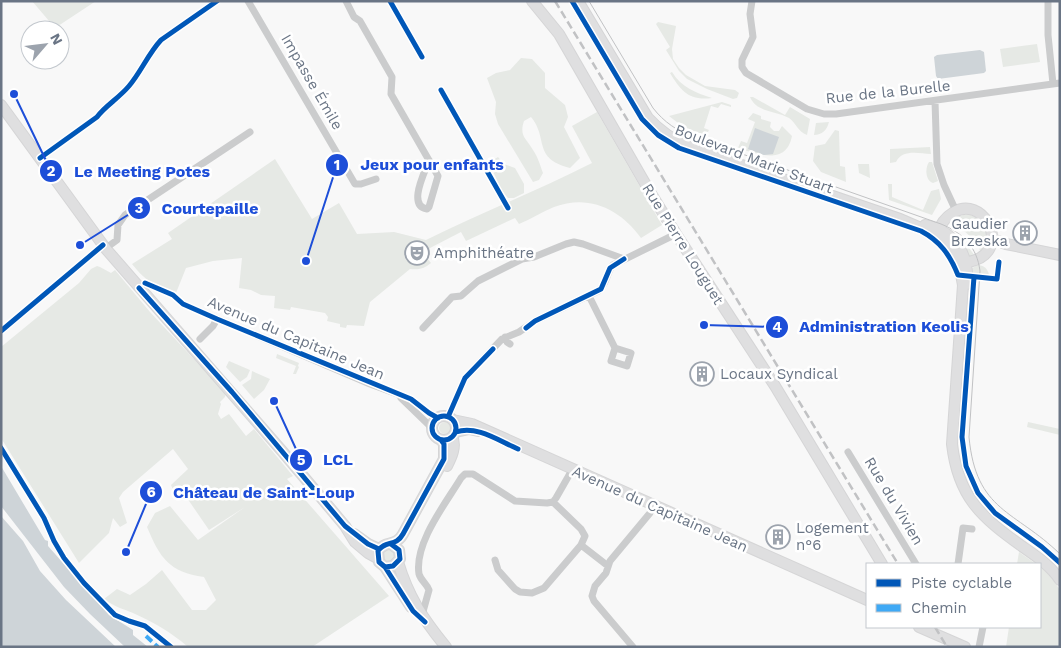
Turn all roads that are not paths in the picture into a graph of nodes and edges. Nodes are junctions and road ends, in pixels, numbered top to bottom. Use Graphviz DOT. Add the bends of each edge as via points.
graph roads {
  1 [pos="217,1"];
  2 [pos="248,1"];
  3 [pos="346,1"];
  4 [pos="532,1"];
  5 [pos="578,1"];
  6 [pos="752,1"];
  7 [pos="1048,1"];
  8 [pos="1057,83"];
  9 [pos="934,101"];
  10 [pos="1,105"];
  11 [pos="250,132"];
  12 [pos="40,158"];
  13 [pos="429,160"];
  14 [pos="376,179"];
  15 [pos="956,211"];
  16 [pos="938,232"];
  17 [pos="676,234"];
  18 [pos="992,239"];
  19 [pos="105,247"];
  20 [pos="1060,254"];
  21 [pos="624,259"];
  22 [pos="962,262"];
  23 [pos="589,296"];
  24 [pos="183,304"];
  25 [pos="217,319"];
  26 [pos="423,328"];
  27 [pos="1,330"];
  28 [pos="200,339"];
  29 [pos="615,348"];
  30 [pos="399,396"];
  31 [pos="447,418"];
  32 [pos="432,428"];
  33 [pos="454,434"];
  34 [pos="441,440"];
  35 [pos="848,452"];
  36 [pos="572,472"];
  37 [pos="553,502"];
  38 [pos="651,507"];
  39 [pos="972,529"];
  40 [pos="391,544"];
  41 [pos="581,545"];
  42 [pos="378,553"];
  43 [pos="399,557"];
  44 [pos="495,560"];
  45 [pos="881,563"];
  46 [pos="915,563"];
  47 [pos="958,563"];
  48 [pos="608,566"];
  49 [pos="385,567"];
  50 [pos="1060,572"];
  51 [pos="1060,580"];
  52 [pos="866,602"];
  53 [pos="424,619"];
  54 [pos="921,628"];
  55 [pos="928,628"];
  56 [pos="983,628"];
  57 [pos="446,647"];
  58 [pos="633,647"];
  59 [pos="965,647"];
  60 [pos="970,647"];
  61 [pos="979,647"];
  1 -- 12 [label="street" via="161,40 114,102"];
  2 -- 14 [label="street, Impasse Émile" via="355,184"];
  3 -- 13 [label="street" via="392,77 391,94"];
  4 -- 17 [label="main road, Rue Pierre Louguet" via="559,34"];
  5 -- 16 [label="main road, Boulevard Marie Stuart" via="648,118 671,138 689,147"];
  6 -- 9 [label="street, Rue de la Burelle" via="753,34 742,67 749,76 807,109 836,114"];
  7 -- 8 [label="street" via="1048,35"];
  8 -- 9 [label="street, Rue de la Burelle"];
  9 -- 15 [label="street" via="937,164"];
  10 -- 12 [label="main road"];
  11 -- 19 [label="street" via="125,215 118,225 117,240"];
  12 -- 19 [label="main road"];
  13 -- 13 [label="street" via="438,176 430,207 423,209 417,197"];
  15 -- 16 [label="main road" via="946,218"];
  15 -- 18 [label="main road" via="977,211 985,217 992,230"];
  16 -- 22 [label="main road, Boulevard Marie Stuart"];
  17 -- 21 [label="street"];
  17 -- 45 [label="main road, Rue Pierre Louguet" via="775,386"];
  18 -- 20 [label="main road"];
  18 -- 22 [label="main road" via="985,254 973,261"];
  19 -- 27 [label="street"];
  19 -- 42 [label="main road" via="232,392 355,542 368,554"];
  21 -- 23 [label="street" via="610,268 601,289"];
  21 -- 26 [label="street" via="574,242 522,259 478,280 461,296 452,297"];
  22 -- 50 [label="main road" via="967,276 956,433 960,469 969,491 989,517"];
  22 -- 51 [label="main road" via="952,444 954,460 965,490 981,515 1048,566"];
  23 -- 29 [label="street"];
  23 -- 31 [label="street" via="535,321 493,349 468,374"];
  24 -- 25 [label="street, Avenue du Capitaine Jean"];
  25 -- 28 [label="street"];
  25 -- 30 [label="street, Avenue du Capitaine Jean"];
  30 -- 31 [label="street, Avenue du Capitaine Jean" via="411,399 429,413"];
  30 -- 32 [label="street"];
  31 -- 32 [label="main road" via="434,422"];
  31 -- 33 [label="main road" via="456,426"];
  31 -- 36 [label="main road, Avenue du Capitaine Jean" via="472,424"];
  32 -- 34 [label="main road" via="434,435"];
  33 -- 34 [label="main road"];
  33 -- 36 [label="main road, Avenue du Capitaine Jean" via="476,430"];
  33 -- 43 [label="main road" via="450,460 412,526"];
  34 -- 40 [label="main road" via="445,454 441,466 401,538"];
  35 -- 46 [label="street, Rue du Vivien"];
  36 -- 37 [label="street"];
  36 -- 38 [label="main road, Avenue du Capitaine Jean"];
  37 -- 41 [label="street" via="584,532"];
  37 -- 53 [label="street" via="518,502 473,474 460,478 424,542 419,570 429,590"];
  38 -- 48 [label="street"];
  38 -- 52 [label="main road, Avenue du Capitaine Jean"];
  39 -- 47 [label="street" via="963,528"];
  40 -- 42 [label="main road" via="383,545"];
  40 -- 43 [label="main road" via="397,547"];
  41 -- 44 [label="street" via="544,588 532,593 514,589 498,570"];
  41 -- 48 [label="street"];
  42 -- 49 [label="main road" via="379,562"];
  43 -- 49 [label="main road" via="393,566"];
  43 -- 53 [label="main road" via="404,582"];
  48 -- 58 [label="street" via="592,596"];
  49 -- 53 [label="main road" via="413,611"];
  53 -- 57 [label="main road"];
  54 -- 59 [label="main road"];
  55 -- 60 [label="main road"];
  56 -- 61 [label="street"];
}
